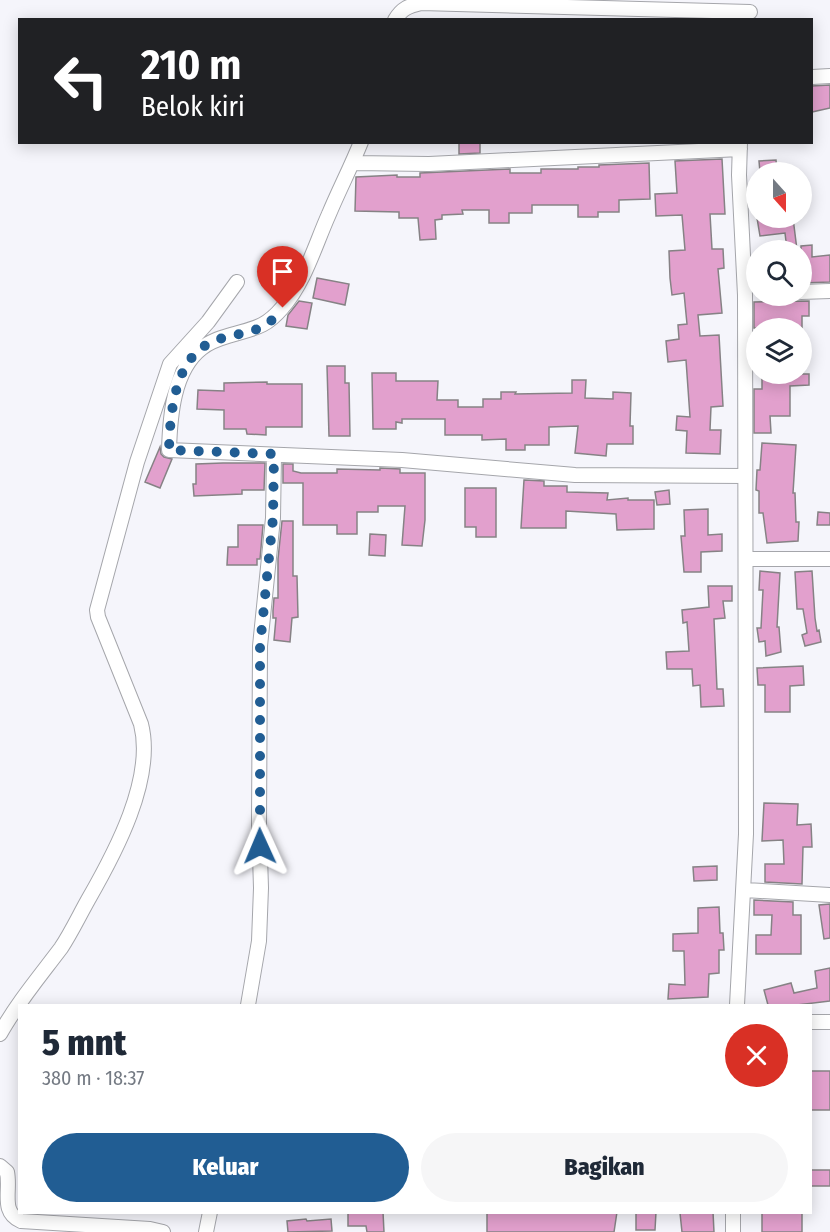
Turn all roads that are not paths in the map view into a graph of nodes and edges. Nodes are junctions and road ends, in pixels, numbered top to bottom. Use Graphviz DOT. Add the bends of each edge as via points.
graph roads {
  1 [pos="396,10"];
  2 [pos="750,10"];
  3 [pos="830,76"];
  4 [pos="813,77"];
  5 [pos="360,144"];
  6 [pos="740,146"];
  7 [pos="353,163"];
  8 [pos="746,251"];
  9 [pos="237,282"];
  10 [pos="830,291"];
  11 [pos="812,292"];
  12 [pos="750,306"];
  13 [pos="274,454"];
  14 [pos="745,476"];
  15 [pos="747,559"];
  16 [pos="830,559"];
  17 [pos="744,890"];
  18 [pos="830,895"];
  19 [pos="19,1004"];
  20 [pos="248,1004"];
  21 [pos="737,1004"];
  22 [pos="18,1005"];
  23 [pos="812,1022"];
  24 [pos="830,1022"];
  25 [pos="0,1034"];
  26 [pos="0,1166"];
  27 [pos="210,1214"];
  28 [pos="733,1214"];
  29 [pos="163,1232"];
  30 [pos="206,1232"];
  31 [pos="733,1232"];
  1 -- 2 [label="street" via="421,3"];
  3 -- 4 [label="street"];
  5 -- 7 [label="street"];
  6 -- 7 [label="street" via="429,164"];
  6 -- 8 [label="street"];
  7 -- 13 [label="street" via="298,285 283,308 264,326 201,349 190,360 178,387 169,450"];
  9 -- 19 [label="street" via="170,364 137,462 97,610 145,738 142,769 127,824 68,937"];
  10 -- 11 [label="street"];
  12 -- 14 [label="street"];
  13 -- 14 [label="street" via="402,460 575,476"];
  13 -- 20 [label="street" via="273,518 260,646 259,941"];
  14 -- 15 [label="street"];
  15 -- 16 [label="street"];
  15 -- 17 [label="street"];
  17 -- 18 [label="street"];
  17 -- 21 [label="street"];
  22 -- 25 [label="street"];
  23 -- 24 [label="street"];
  26 -- 29 [label="street" via="7,1172 7,1208 15,1219"];
  27 -- 30 [label="street"];
  28 -- 31 [label="street"];
}
